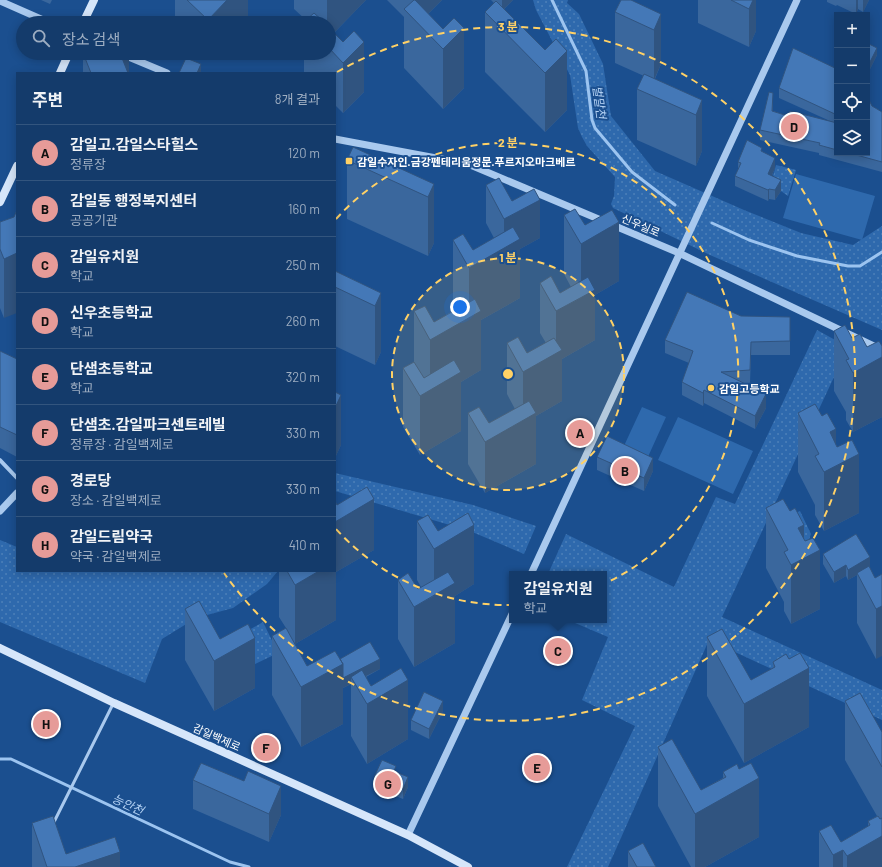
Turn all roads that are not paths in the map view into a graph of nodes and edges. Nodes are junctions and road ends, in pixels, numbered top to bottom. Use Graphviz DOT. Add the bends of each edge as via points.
graph roads {
  1 [pos="94,0"];
  2 [pos="796,0"];
  3 [pos="0,1"];
  4 [pos="34,16"];
  5 [pos="86,16"];
  6 [pos="66,60"];
  7 [pos="136,60"];
  8 [pos="60,72"];
  9 [pos="164,72"];
  10 [pos="336,139"];
  11 [pos="16,168"];
  12 [pos="0,202"];
  13 [pos="679,253"];
  14 [pos="882,350"];
  15 [pos="0,460"];
  16 [pos="16,477"];
  17 [pos="16,494"];
  18 [pos="0,511"];
  19 [pos="532,571"];
  20 [pos="509,620"];
  21 [pos="0,648"];
  22 [pos="114,703"];
  23 [pos="51,827"];
  24 [pos="408,835"];
  25 [pos="468,867"];
  1 -- 5 [label="main road"];
  2 -- 13 [label="street"];
  3 -- 4 [label="street"];
  6 -- 8 [label="main road"];
  7 -- 9 [label="street"];
  10 -- 13 [label="street, 신우실로" via="468,164"];
  11 -- 12 [label="main road"];
  13 -- 14 [label="street, 신우실로"];
  13 -- 19 [label="street"];
  15 -- 16 [label="street"];
  17 -- 18 [label="street"];
  20 -- 24 [label="street"];
  21 -- 22 [label="main road, 감일백제로"];
  22 -- 23 [label="lane"];
  22 -- 24 [label="main road, 감일백제로"];
  24 -- 25 [label="main road, 감일백제로"];
}
